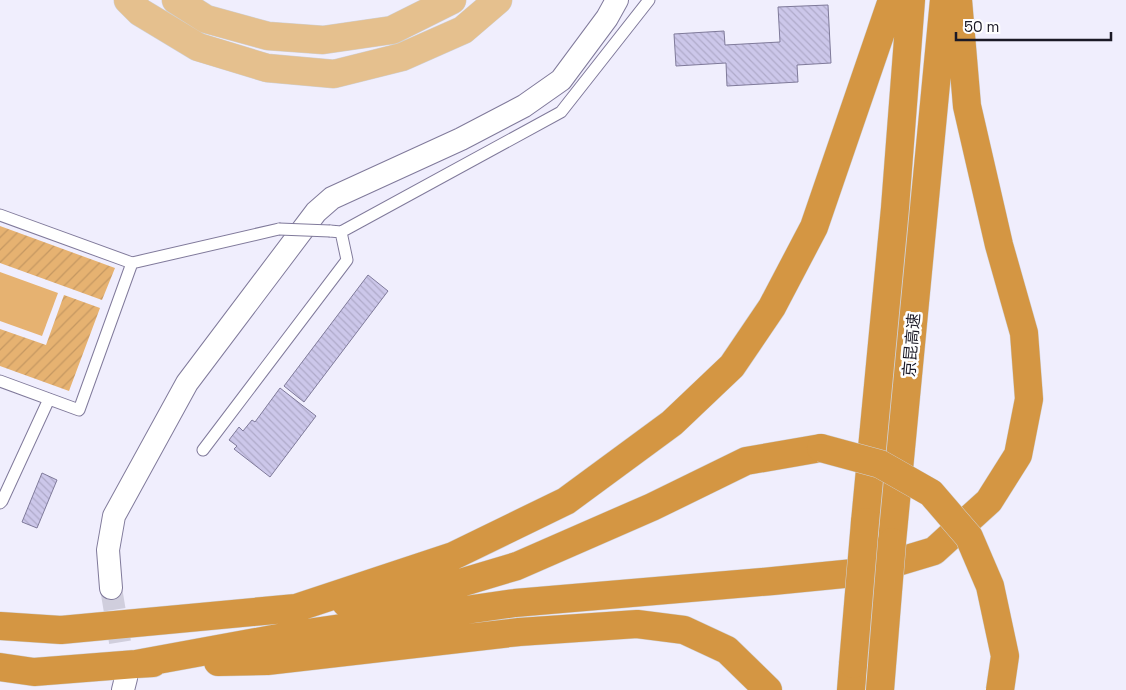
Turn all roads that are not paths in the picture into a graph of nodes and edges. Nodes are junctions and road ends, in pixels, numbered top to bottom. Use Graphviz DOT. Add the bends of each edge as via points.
graph roads {
  1 [pos="128,0"];
  2 [pos="176,0"];
  3 [pos="452,0"];
  4 [pos="498,0"];
  5 [pos="617,0"];
  6 [pos="649,0"];
  7 [pos="892,0"];
  8 [pos="911,0"];
  9 [pos="944,0"];
  10 [pos="958,0"];
  11 [pos="0,215"];
  12 [pos="335,231"];
  13 [pos="132,263"];
  14 [pos="0,381"];
  15 [pos="49,399"];
  16 [pos="203,450"];
  17 [pos="0,503"];
  18 [pos="111,588"];
  19 [pos="296,608"];
  20 [pos="0,626"];
  21 [pos="0,667"];
  22 [pos="128,677"];
  23 [pos="852,677"];
  24 [pos="768,690"];
  25 [pos="880,690"];
  26 [pos="1000,690"];
  1 -- 4 [label="main road" via="140,12 198,47 267,68 334,74 402,57 463,30"];
  2 -- 3 [label="main road" via="206,19 268,36 323,40 392,30"];
  5 -- 18 [label="street" via="607,18 554,85 524,106 461,139 332,198 316,212 188,384 114,516 108,550"];
  6 -- 12 [label="lane" via="561,112"];
  7 -- 19 [label="highway" via="814,227 772,307 732,366 672,423 566,501 452,556"];
  8 -- 23 [label="highway, 京昆高速, bridge"];
  9 -- 25 [label="highway, 京昆高速, bridge"];
  10 -- 22 [label="highway" via="967,106 999,244 1024,333 1030,399 1018,455 990,501 934,551 864,572 515,603 300,634"];
  11 -- 13 [label="lane"];
  12 -- 13 [label="lane, bridge" via="279,229"];
  12 -- 16 [label="lane" via="348,260"];
  13 -- 15 [label="lane" via="79,410"];
  14 -- 15 [label="lane"];
  15 -- 17 [label="lane"];
  19 -- 20 [label="highway" via="61,630"];
  19 -- 26 [label="highway, bridge" via="420,595 517,566 652,507 746,461 821,448 880,464 931,493 969,537 990,586 1005,656"];
  21 -- 22 [label="highway"];
  22 -- 24 [label="highway" via="519,632 637,624 684,630 727,650"];
}
